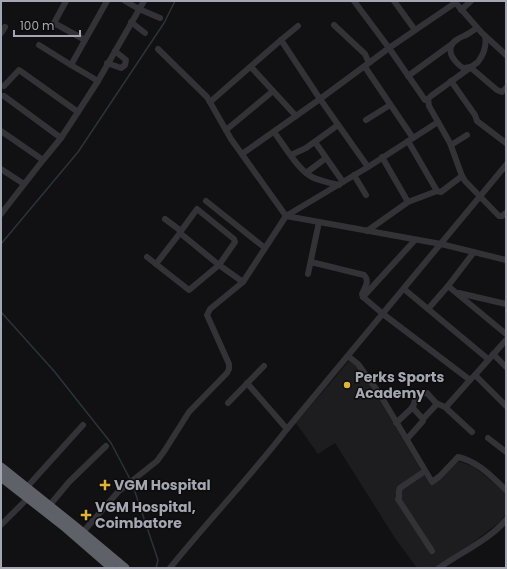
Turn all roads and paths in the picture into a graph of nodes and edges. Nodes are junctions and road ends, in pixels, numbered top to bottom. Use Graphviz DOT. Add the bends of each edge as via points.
graph roads {
  1 [pos="66,1"];
  2 [pos="107,1"];
  3 [pos="126,1"];
  4 [pos="144,1"];
  5 [pos="354,1"];
  6 [pos="394,1"];
  7 [pos="471,1"];
  8 [pos="455,2"];
  9 [pos="139,9"];
  10 [pos="461,10"];
  11 [pos="160,18"];
  12 [pos="131,22"];
  13 [pos="334,25"];
  14 [pos="298,26"];
  15 [pos="477,28"];
  16 [pos="416,30"];
  17 [pos="145,33"];
  18 [pos="485,36"];
  19 [pos="85,40"];
  20 [pos="281,40"];
  21 [pos="452,44"];
  22 [pos="39,45"];
  23 [pos="389,48"];
  24 [pos="158,49"];
  25 [pos="115,51"];
  26 [pos="506,55"];
  27 [pos="107,64"];
  28 [pos="71,65"];
  29 [pos="367,65"];
  30 [pos="251,67"];
  31 [pos="470,67"];
  32 [pos="408,76"];
  33 [pos="98,81"];
  34 [pos="451,81"];
  35 [pos="4,86"];
  36 [pos="506,88"];
  37 [pos="273,91"];
  38 [pos="4,96"];
  39 [pos="320,99"];
  40 [pos="428,99"];
  41 [pos="210,102"];
  42 [pos="390,105"];
  43 [pos="78,112"];
  44 [pos="296,116"];
  45 [pos="366,120"];
  46 [pos="438,122"];
  47 [pos="338,125"];
  48 [pos="226,130"];
  49 [pos="1,131"];
  50 [pos="274,132"];
  51 [pos="467,135"];
  52 [pos="61,138"];
  53 [pos="410,140"];
  54 [pos="315,142"];
  55 [pos="506,143"];
  56 [pos="451,145"];
  57 [pos="242,154"];
  58 [pos="291,155"];
  59 [pos="326,158"];
  60 [pos="382,158"];
  61 [pos="43,160"];
  62 [pos="506,165"];
  63 [pos="368,167"];
  64 [pos="1,169"];
  65 [pos="306,173"];
  66 [pos="354,175"];
  67 [pos="462,176"];
  68 [pos="341,183"];
  69 [pos="24,184"];
  70 [pos="437,191"];
  71 [pos="366,195"];
  72 [pos="480,196"];
  73 [pos="206,200"];
  74 [pos="408,202"];
  75 [pos="4,205"];
  76 [pos="506,213"];
  77 [pos="1,214"];
  78 [pos="286,216"];
  79 [pos="165,219"];
  80 [pos="320,222"];
  81 [pos="367,231"];
  82 [pos="180,232"];
  83 [pos="415,240"];
  84 [pos="441,244"];
  85 [pos="265,248"];
  86 [pos="474,252"];
  87 [pos="146,257"];
  88 [pos="506,260"];
  89 [pos="311,262"];
  90 [pos="156,264"];
  91 [pos="219,265"];
  92 [pos="308,274"];
  93 [pos="243,282"];
  94 [pos="448,286"];
  95 [pos="404,289"];
  96 [pos="457,293"];
  97 [pos="363,297"];
  98 [pos="506,304"];
  99 [pos="428,309"];
  100 [pos="383,314"];
  101 [pos="506,334"];
  102 [pos="506,340"];
  103 [pos="348,356"];
  104 [pos="491,356"];
  105 [pos="264,366"];
  106 [pos="506,367"];
  107 [pos="475,375"];
  108 [pos="470,380"];
  109 [pos="247,384"];
  110 [pos="228,403"];
  111 [pos="437,404"];
  112 [pos="506,406"];
  113 [pos="412,407"];
  114 [pos="447,408"];
  115 [pos="423,419"];
  116 [pos="396,423"];
  117 [pos="83,425"];
  118 [pos="287,429"];
  119 [pos="472,432"];
  120 [pos="488,438"];
  121 [pos="407,439"];
  122 [pos="506,442"];
  123 [pos="106,446"];
  124 [pos="504,450"];
  125 [pos="1,467"];
  126 [pos="425,471"];
  127 [pos="1,477"];
  128 [pos="27,487"];
  129 [pos="506,490"];
  130 [pos="28,498"];
  131 [pos="49,506"];
  132 [pos="506,520"];
  133 [pos="1,525"];
  134 [pos="83,532"];
  135 [pos="432,551"];
  136 [pos="112,568"];
  137 [pos="125,568"];
  138 [pos="170,568"];
  139 [pos="439,568"];
  1 -- 19 [label="street" via="54,23"];
  2 -- 19 [label="street"];
  3 -- 9 [label="street"];
  4 -- 9 [label="street"];
  5 -- 23 [label="street"];
  6 -- 16 [label="street"];
  7 -- 10 [label="street"];
  8 -- 10 [label="street"];
  8 -- 16 [label="street"];
  9 -- 11 [label="street"];
  9 -- 12 [label="street"];
  10 -- 15 [label="street"];
  12 -- 17 [label="street"];
  12 -- 25 [label="street"];
  13 -- 29 [label="street" via="365,54"];
  14 -- 20 [label="street"];
  15 -- 18 [label="street"];
  15 -- 21 [label="street"];
  16 -- 23 [label="street"];
  18 -- 26 [label="street"];
  18 -- 31 [label="street" via="486,46 483,55"];
  19 -- 28 [label="street"];
  20 -- 30 [label="street"];
  20 -- 39 [label="street"];
  21 -- 31 [label="street" via="450,50 455,61 464,68"];
  21 -- 32 [label="street"];
  22 -- 28 [label="street"];
  23 -- 29 [label="street"];
  23 -- 32 [label="street"];
  24 -- 41 [label="street"];
  25 -- 27 [label="street"];
  25 -- 27 [label="street" via="126,60 125,65 121,68"];
  27 -- 33 [label="street"];
  28 -- 33 [label="street"];
  29 -- 39 [label="street"];
  29 -- 42 [label="street"];
  30 -- 37 [label="street"];
  30 -- 41 [label="street"];
  31 -- 34 [label="street"];
  31 -- 36 [label="street" via="497,90 502,92"];
  32 -- 40 [label="street" via="425,100"];
  33 -- 43 [label="street"];
  34 -- 40 [label="street"];
  34 -- 55 [label="street" via="478,121"];
  35 -- 43 [label="street" via="19,70"];
  37 -- 44 [label="street"];
  37 -- 48 [label="street"];
  38 -- 52 [label="street"];
  39 -- 44 [label="street"];
  39 -- 47 [label="street"];
  40 -- 46 [label="street"];
  41 -- 48 [label="street"];
  42 -- 45 [label="street"];
  42 -- 53 [label="street"];
  43 -- 52 [label="street"];
  44 -- 50 [label="street"];
  46 -- 53 [label="street"];
  46 -- 56 [label="street"];
  47 -- 54 [label="street"];
  47 -- 63 [label="street"];
  48 -- 57 [label="street"];
  49 -- 61 [label="street"];
  50 -- 57 [label="street"];
  50 -- 58 [label="street"];
  51 -- 56 [label="street"];
  52 -- 61 [label="street"];
  53 -- 60 [label="street"];
  53 -- 70 [label="street"];
  54 -- 58 [label="street"];
  54 -- 59 [label="street"];
  56 -- 67 [label="street"];
  57 -- 78 [label="street"];
  58 -- 65 [label="street"];
  59 -- 65 [label="street"];
  59 -- 68 [label="street"];
  60 -- 63 [label="street"];
  60 -- 74 [label="street"];
  61 -- 69 [label="street"];
  62 -- 72 [label="street"];
  63 -- 66 [label="street"];
  64 -- 69 [label="street"];
  65 -- 68 [label="street" via="313,178"];
  66 -- 68 [label="street"];
  66 -- 71 [label="street"];
  67 -- 70 [label="street" via="441,192"];
  67 -- 72 [label="street"];
  68 -- 78 [label="street"];
  69 -- 75 [label="street"];
  70 -- 74 [label="street"];
  72 -- 76 [label="street" via="499,216"];
  72 -- 84 [label="street"];
  73 -- 85 [label="street"];
  74 -- 81 [label="street"];
  75 -- 77 [label="street"];
  78 -- 80 [label="street"];
  78 -- 85 [label="street"];
  79 -- 82 [label="street"];
  80 -- 81 [label="street"];
  80 -- 89 [label="street"];
  81 -- 83 [label="street"];
  82 -- 90 [label="street"];
  82 -- 91 [label="street"];
  82 -- 91 [label="street" via="197,209 234,239 235,242"];
  83 -- 84 [label="street"];
  83 -- 97 [label="street"];
  84 -- 86 [label="street"];
  84 -- 95 [label="street"];
  85 -- 93 [label="street"];
  86 -- 88 [label="street"];
  86 -- 94 [label="street"];
  87 -- 90 [label="street"];
  89 -- 92 [label="street"];
  89 -- 97 [label="street" via="364,275 367,281"];
  90 -- 91 [label="street" via="189,290"];
  91 -- 93 [label="street"];
  93 -- 134 [label="street" via="210,309 207,315 229,369 189,412 157,461 118,492"];
  94 -- 96 [label="street"];
  94 -- 99 [label="street"];
  95 -- 99 [label="street"];
  95 -- 100 [label="street"];
  96 -- 98 [label="street"];
  96 -- 101 [label="street"];
  97 -- 100 [label="street"];
  99 -- 104 [label="street"];
  100 -- 103 [label="street"];
  100 -- 108 [label="street"];
  102 -- 104 [label="street"];
  103 -- 116 [label="street" via="358,364 379,393"];
  103 -- 118 [label="street"];
  104 -- 106 [label="street"];
  104 -- 107 [label="street"];
  105 -- 109 [label="street"];
  107 -- 108 [label="street"];
  107 -- 112 [label="street"];
  108 -- 114 [label="street"];
  109 -- 110 [label="street"];
  109 -- 118 [label="street"];
  111 -- 113 [label="street" via="426,393 417,394"];
  111 -- 114 [label="street"];
  111 -- 115 [label="street"];
  113 -- 115 [label="street"];
  113 -- 116 [label="street"];
  114 -- 119 [label="street"];
  115 -- 121 [label="street"];
  116 -- 121 [label="street"];
  117 -- 128 [label="street"];
  118 -- 138 [label="street"];
  120 -- 124 [label="street"];
  121 -- 126 [label="street"];
  122 -- 124 [label="street"];
  123 -- 131 [label="street" via="69,482"];
  125 -- 128 [label="highway"];
  126 -- 129 [label="street" via="432,482 458,457 478,465"];
  126 -- 135 [label="street" via="400,488 398,499"];
  127 -- 130 [label="highway"];
  128 -- 131 [label="highway"];
  130 -- 133 [label="street"];
  130 -- 136 [label="highway"];
  131 -- 134 [label="highway"];
  132 -- 139 [label="street" via="499,528"];
  134 -- 137 [label="highway"];
}
